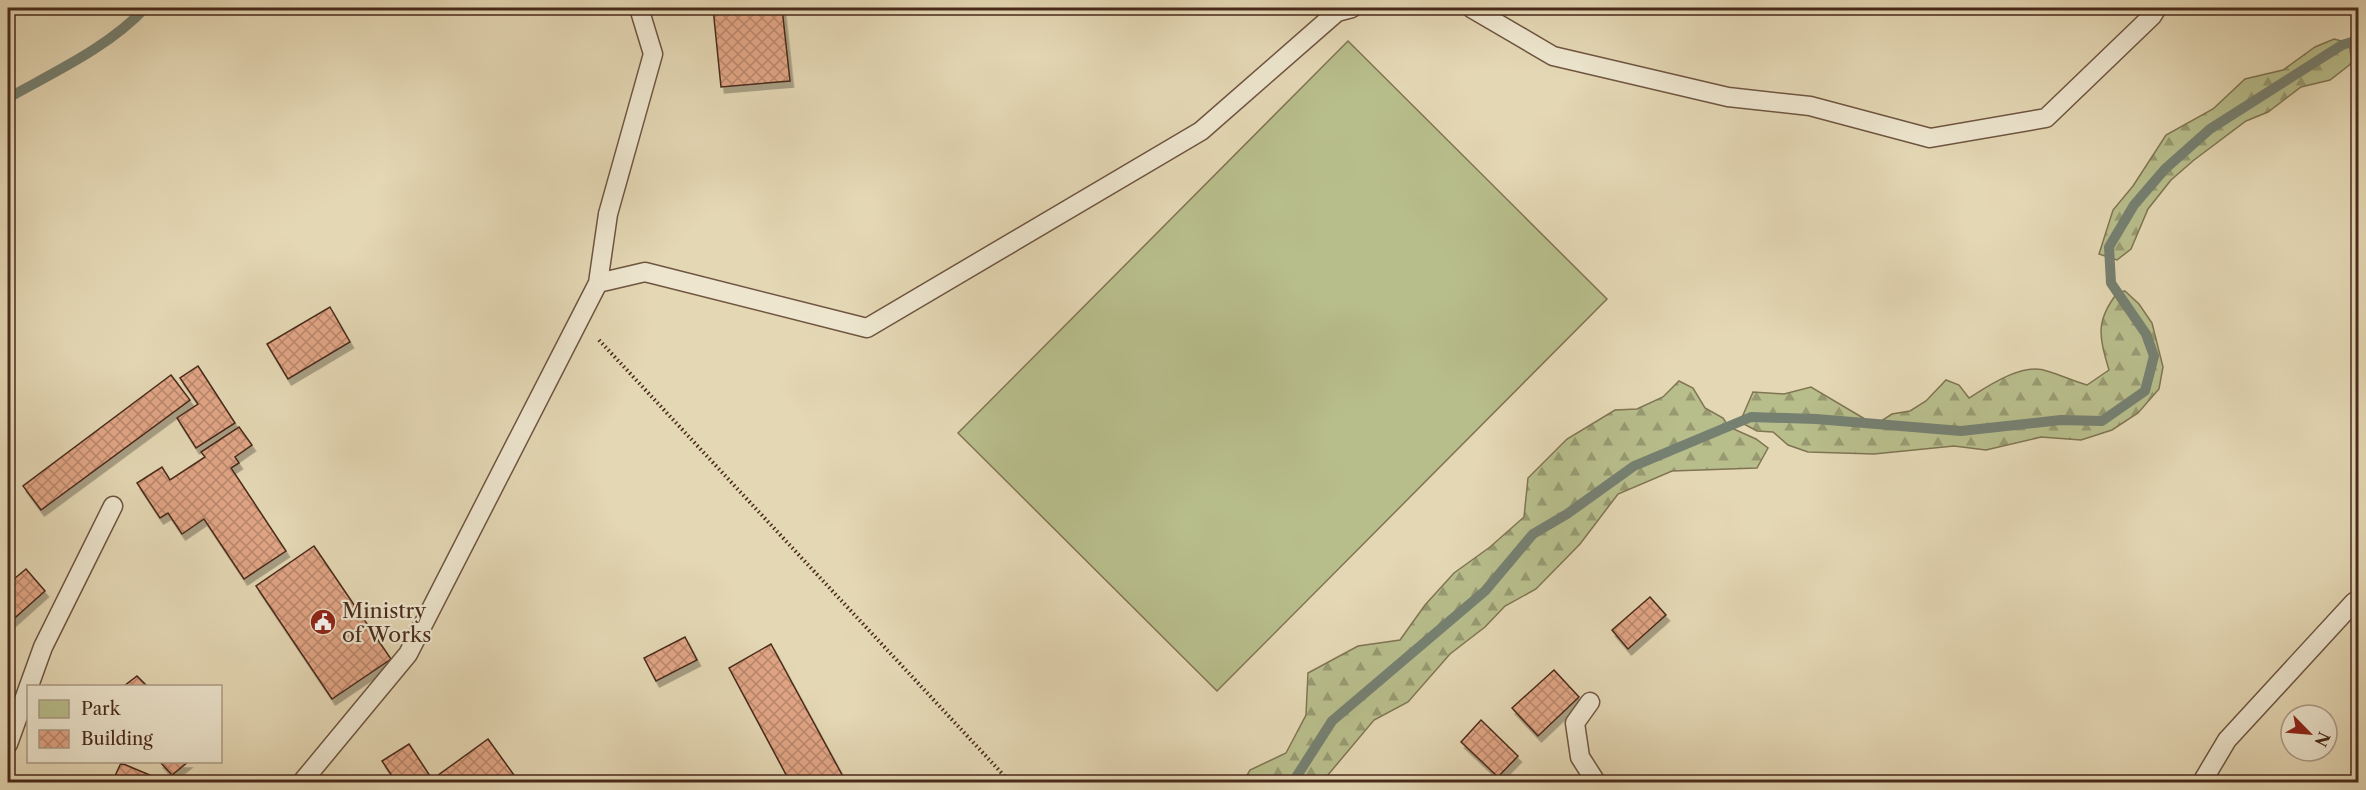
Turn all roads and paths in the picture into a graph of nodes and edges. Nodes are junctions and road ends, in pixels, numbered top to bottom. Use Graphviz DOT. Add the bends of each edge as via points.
graph roads {
  1 [pos="639,8"];
  2 [pos="1352,8"];
  3 [pos="1471,8"];
  4 [pos="2157,8"];
  5 [pos="598,283"];
  6 [pos="580,319"];
  7 [pos="113,506"];
  8 [pos="2354,602"];
  9 [pos="29,685"];
  10 [pos="27,691"];
  11 [pos="1590,702"];
  12 [pos="8,744"];
  13 [pos="2358,757"];
  14 [pos="302,783"];
  15 [pos="1010,783"];
  16 [pos="1596,783"];
  17 [pos="2202,783"];
  18 [pos="2349,783"];
  1 -- 5 [label="lane" via="653,54 608,214"];
  2 -- 5 [label="lane" via="1337,12 1201,131 867,328 645,272"];
  3 -- 4 [label="lane" via="1553,56 1728,97 1810,106 1930,138 2046,118"];
  5 -- 6 [label="lane"];
  6 -- 14 [label="lane" via="408,654"];
  6 -- 15 [label="path"];
  7 -- 9 [label="lane" via="43,647"];
  8 -- 17 [label="lane" via="2227,740"];
  10 -- 12 [label="lane"];
  11 -- 16 [label="lane" via="1575,723 1580,757"];
  13 -- 18 [label="path"];
}
